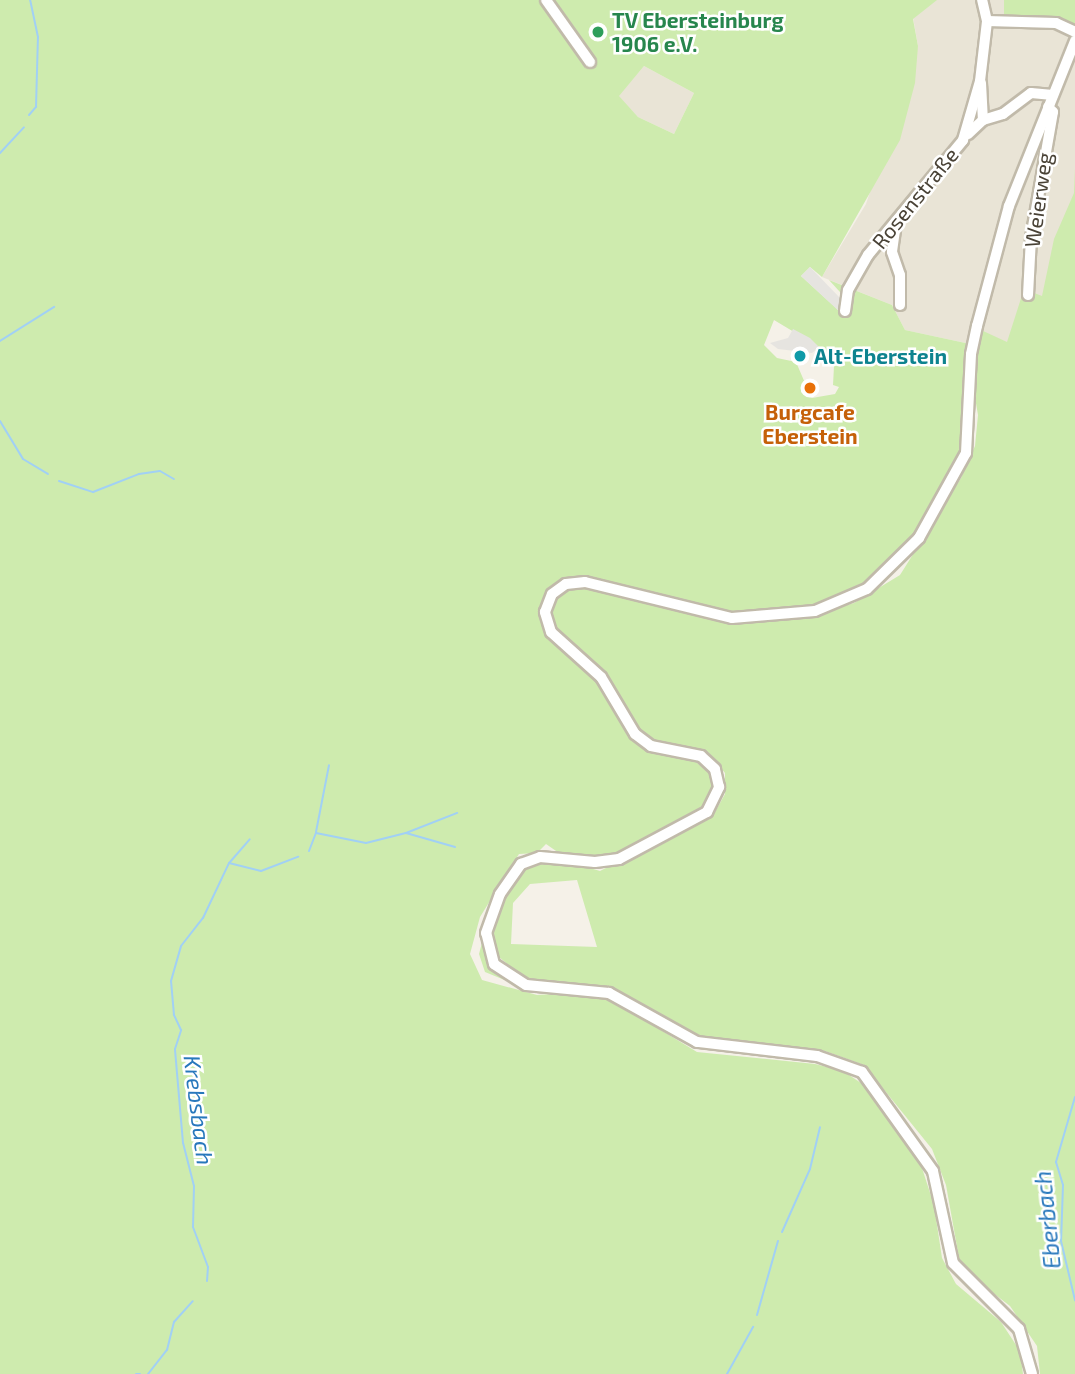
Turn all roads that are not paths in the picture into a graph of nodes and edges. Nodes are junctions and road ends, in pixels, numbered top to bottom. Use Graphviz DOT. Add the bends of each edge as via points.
graph roads {
  1 [pos="546,0"];
  2 [pos="982,0"];
  3 [pos="987,22"];
  4 [pos="1075,32"];
  5 [pos="1075,41"];
  6 [pos="590,62"];
  7 [pos="980,81"];
  8 [pos="1054,95"];
  9 [pos="1048,107"];
  10 [pos="983,120"];
  11 [pos="963,140"];
  12 [pos="897,219"];
  13 [pos="1028,295"];
  14 [pos="900,305"];
  15 [pos="845,312"];
  16 [pos="1032,1374"];
  1 -- 6 [label="street"];
  2 -- 3 [label="street, Rosenstraße"];
  3 -- 4 [label="street" via="1056,23"];
  3 -- 7 [label="street, Rosenstraße"];
  5 -- 8 [label="street"];
  7 -- 10 [label="street, Rosenstraße" via="984,86"];
  7 -- 11 [label="street, Rosenstraße"];
  8 -- 9 [label="street"];
  8 -- 10 [label="street" via="1031,93 1003,114"];
  9 -- 13 [label="street, Weierweg" via="1052,112 1031,238"];
  9 -- 16 [label="street" via="1009,206 971,354 970,438 945,494 908,554 867,589 833,607 732,618 585,582 566,583 551,594 545,612 551,632 601,677 635,734 651,746 701,756 715,769 719,787 707,812 620,859 595,862 540,857 521,864 488,917 487,945 503,973 526,985 608,993 697,1042 817,1056 862,1072 933,1171 953,1264 1019,1329"];
  10 -- 11 [label="street"];
  11 -- 12 [label="street, Rosenstraße"];
  12 -- 14 [label="street" via="892,252 900,275"];
  12 -- 15 [label="street, Rosenstraße" via="848,290"];
}
